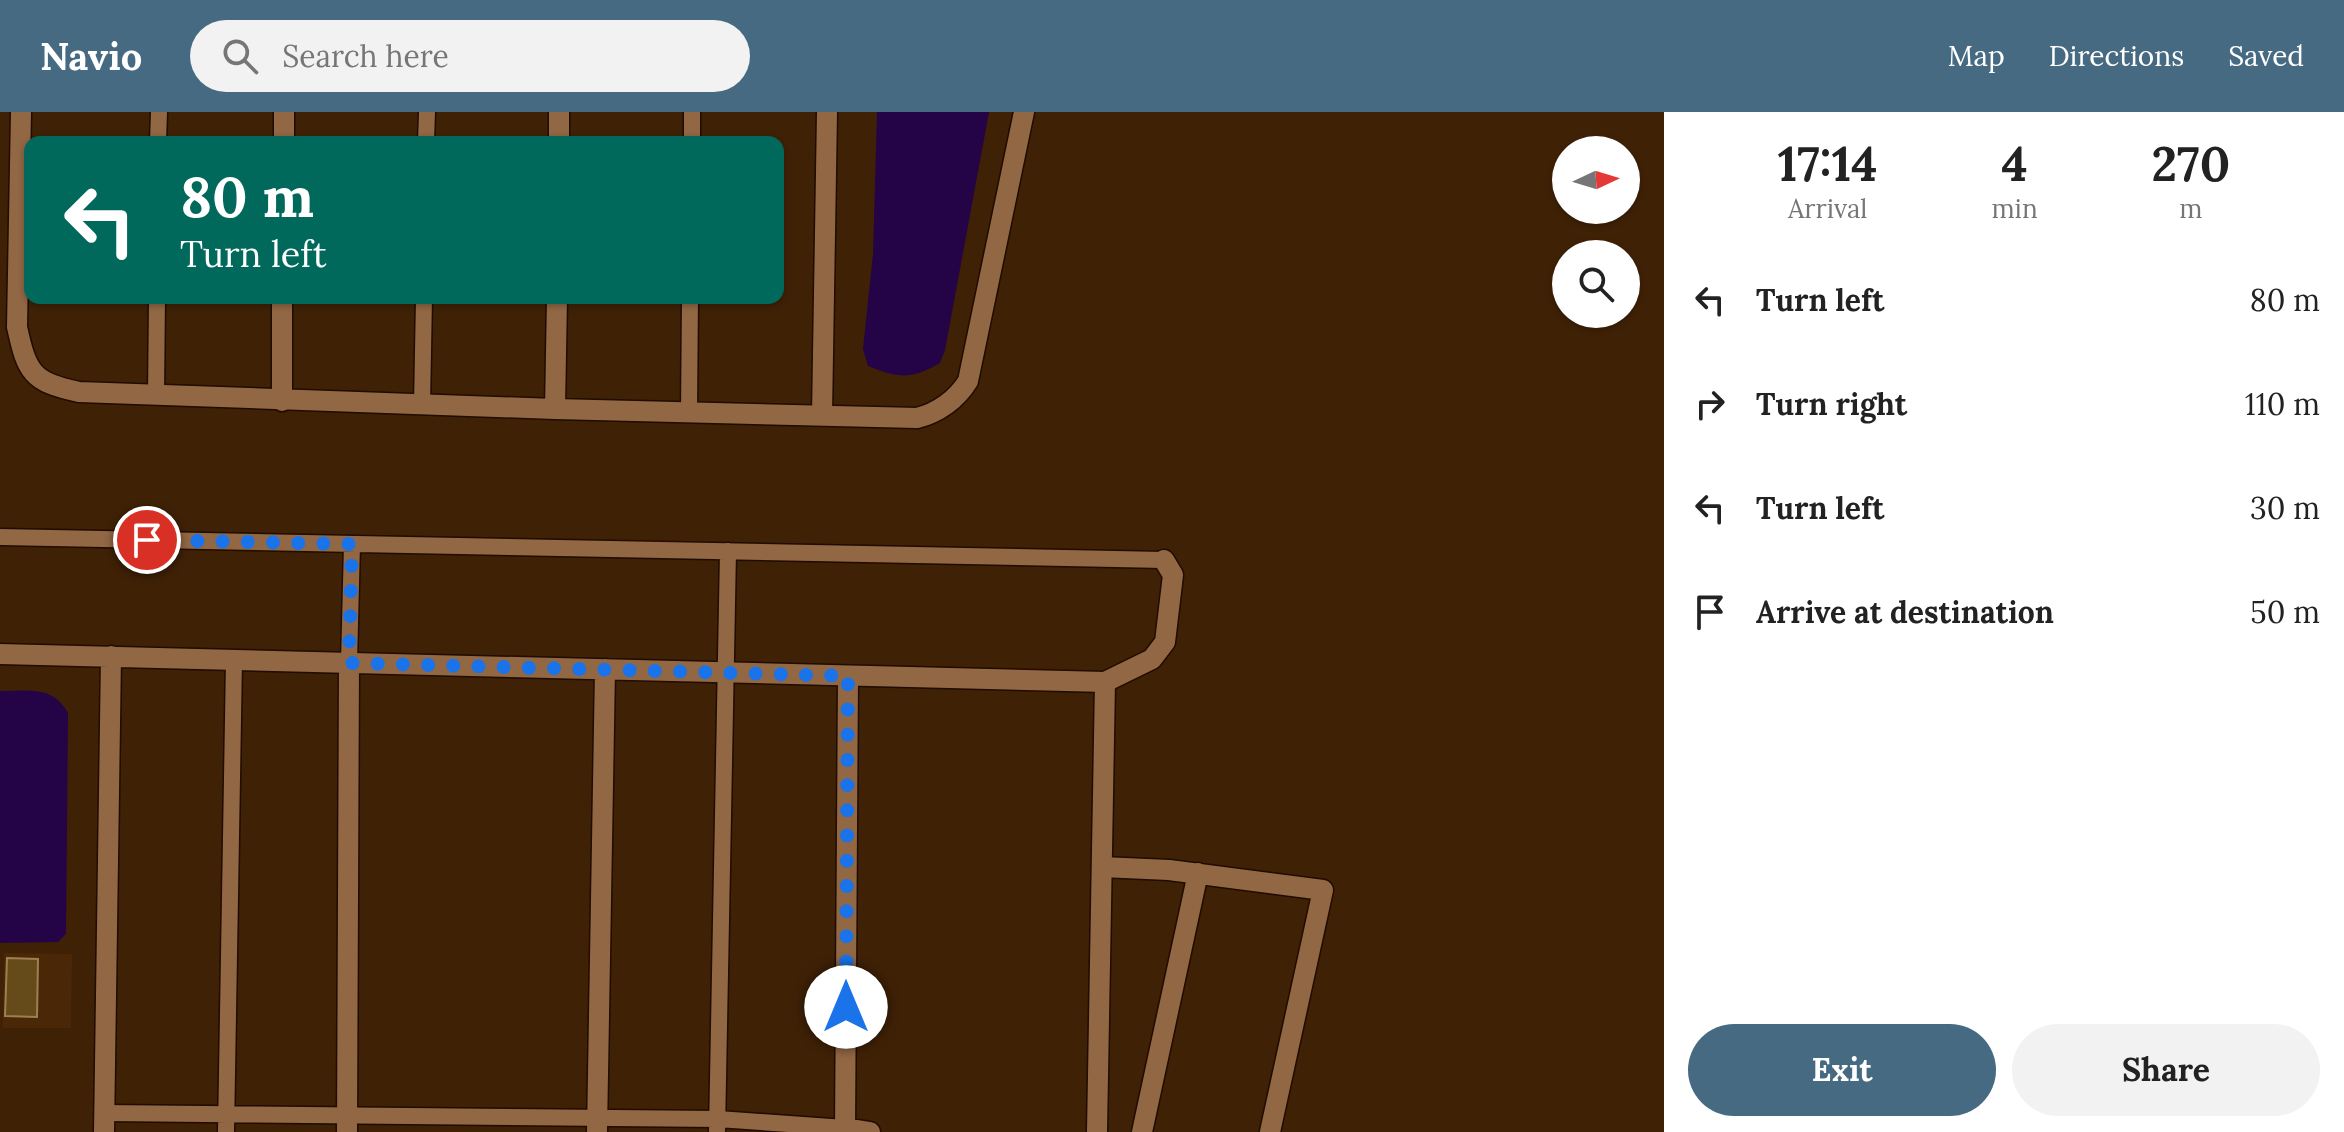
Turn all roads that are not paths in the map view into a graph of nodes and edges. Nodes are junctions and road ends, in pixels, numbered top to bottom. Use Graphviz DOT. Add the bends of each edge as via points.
graph roads {
  1 [pos="21,112"];
  2 [pos="159,112"];
  3 [pos="284,112"];
  4 [pos="427,112"];
  5 [pos="559,112"];
  6 [pos="692,112"];
  7 [pos="827,112"];
  8 [pos="1024,112"];
  9 [pos="158,136"];
  10 [pos="284,136"];
  11 [pos="426,136"];
  12 [pos="559,136"];
  13 [pos="692,136"];
  14 [pos="157,304"];
  15 [pos="282,304"];
  16 [pos="424,304"];
  17 [pos="557,304"];
  18 [pos="690,304"];
  19 [pos="156,395"];
  20 [pos="282,401"];
  21 [pos="422,405"];
  22 [pos="555,409"];
  23 [pos="689,412"];
  24 [pos="822,415"];
  25 [pos="0,537"];
  26 [pos="352,544"];
  27 [pos="728,551"];
  28 [pos="1164,560"];
  29 [pos="0,654"];
  30 [pos="111,656"];
  31 [pos="234,660"];
  32 [pos="349,663"];
  33 [pos="605,669"];
  34 [pos="726,672"];
  35 [pos="848,676"];
  36 [pos="1105,682"];
  37 [pos="1102,867"];
  38 [pos="1198,873"];
  39 [pos="226,1114"];
  40 [pos="104,1123"];
  41 [pos="347,1124"];
  42 [pos="598,1125"];
  43 [pos="718,1126"];
  44 [pos="845,1130"];
  45 [pos="226,1132"];
  46 [pos="870,1132"];
  47 [pos="1097,1132"];
  48 [pos="1142,1132"];
  49 [pos="1270,1132"];
  1 -- 19 [label="street" via="17,327 26,362 35,376 64,389"];
  2 -- 9 [label="lane"];
  3 -- 10 [label="street"];
  4 -- 11 [label="lane"];
  5 -- 12 [label="street"];
  6 -- 13 [label="lane"];
  7 -- 24 [label="street"];
  8 -- 24 [label="street" via="968,381 961,393 917,418"];
  14 -- 19 [label="lane"];
  15 -- 20 [label="street"];
  16 -- 21 [label="lane"];
  17 -- 22 [label="street"];
  18 -- 23 [label="lane"];
  19 -- 20 [label="street"];
  20 -- 21 [label="street"];
  21 -- 22 [label="street"];
  22 -- 23 [label="street"];
  23 -- 24 [label="street"];
  25 -- 26 [label="lane"];
  26 -- 27 [label="lane"];
  26 -- 32 [label="lane"];
  27 -- 28 [label="lane"];
  27 -- 34 [label="lane"];
  28 -- 36 [label="street" via="1173,575 1165,642 1152,659"];
  29 -- 30 [label="street"];
  30 -- 31 [label="street"];
  30 -- 40 [label="street"];
  31 -- 32 [label="street"];
  31 -- 39 [label="lane"];
  32 -- 33 [label="street"];
  32 -- 41 [label="street"];
  33 -- 34 [label="street"];
  33 -- 42 [label="street"];
  34 -- 35 [label="street"];
  34 -- 43 [label="lane"];
  35 -- 36 [label="street"];
  35 -- 44 [label="street"];
  36 -- 37 [label="street"];
  37 -- 38 [label="street"];
  37 -- 47 [label="street"];
  38 -- 48 [label="street"];
  38 -- 49 [label="street" via="1323,890"];
  39 -- 40 [label="lane"];
  39 -- 41 [label="lane"];
  39 -- 45 [label="lane"];
  41 -- 42 [label="lane"];
  42 -- 43 [label="lane"];
  43 -- 44 [label="lane"];
  44 -- 46 [label="street"];
}
